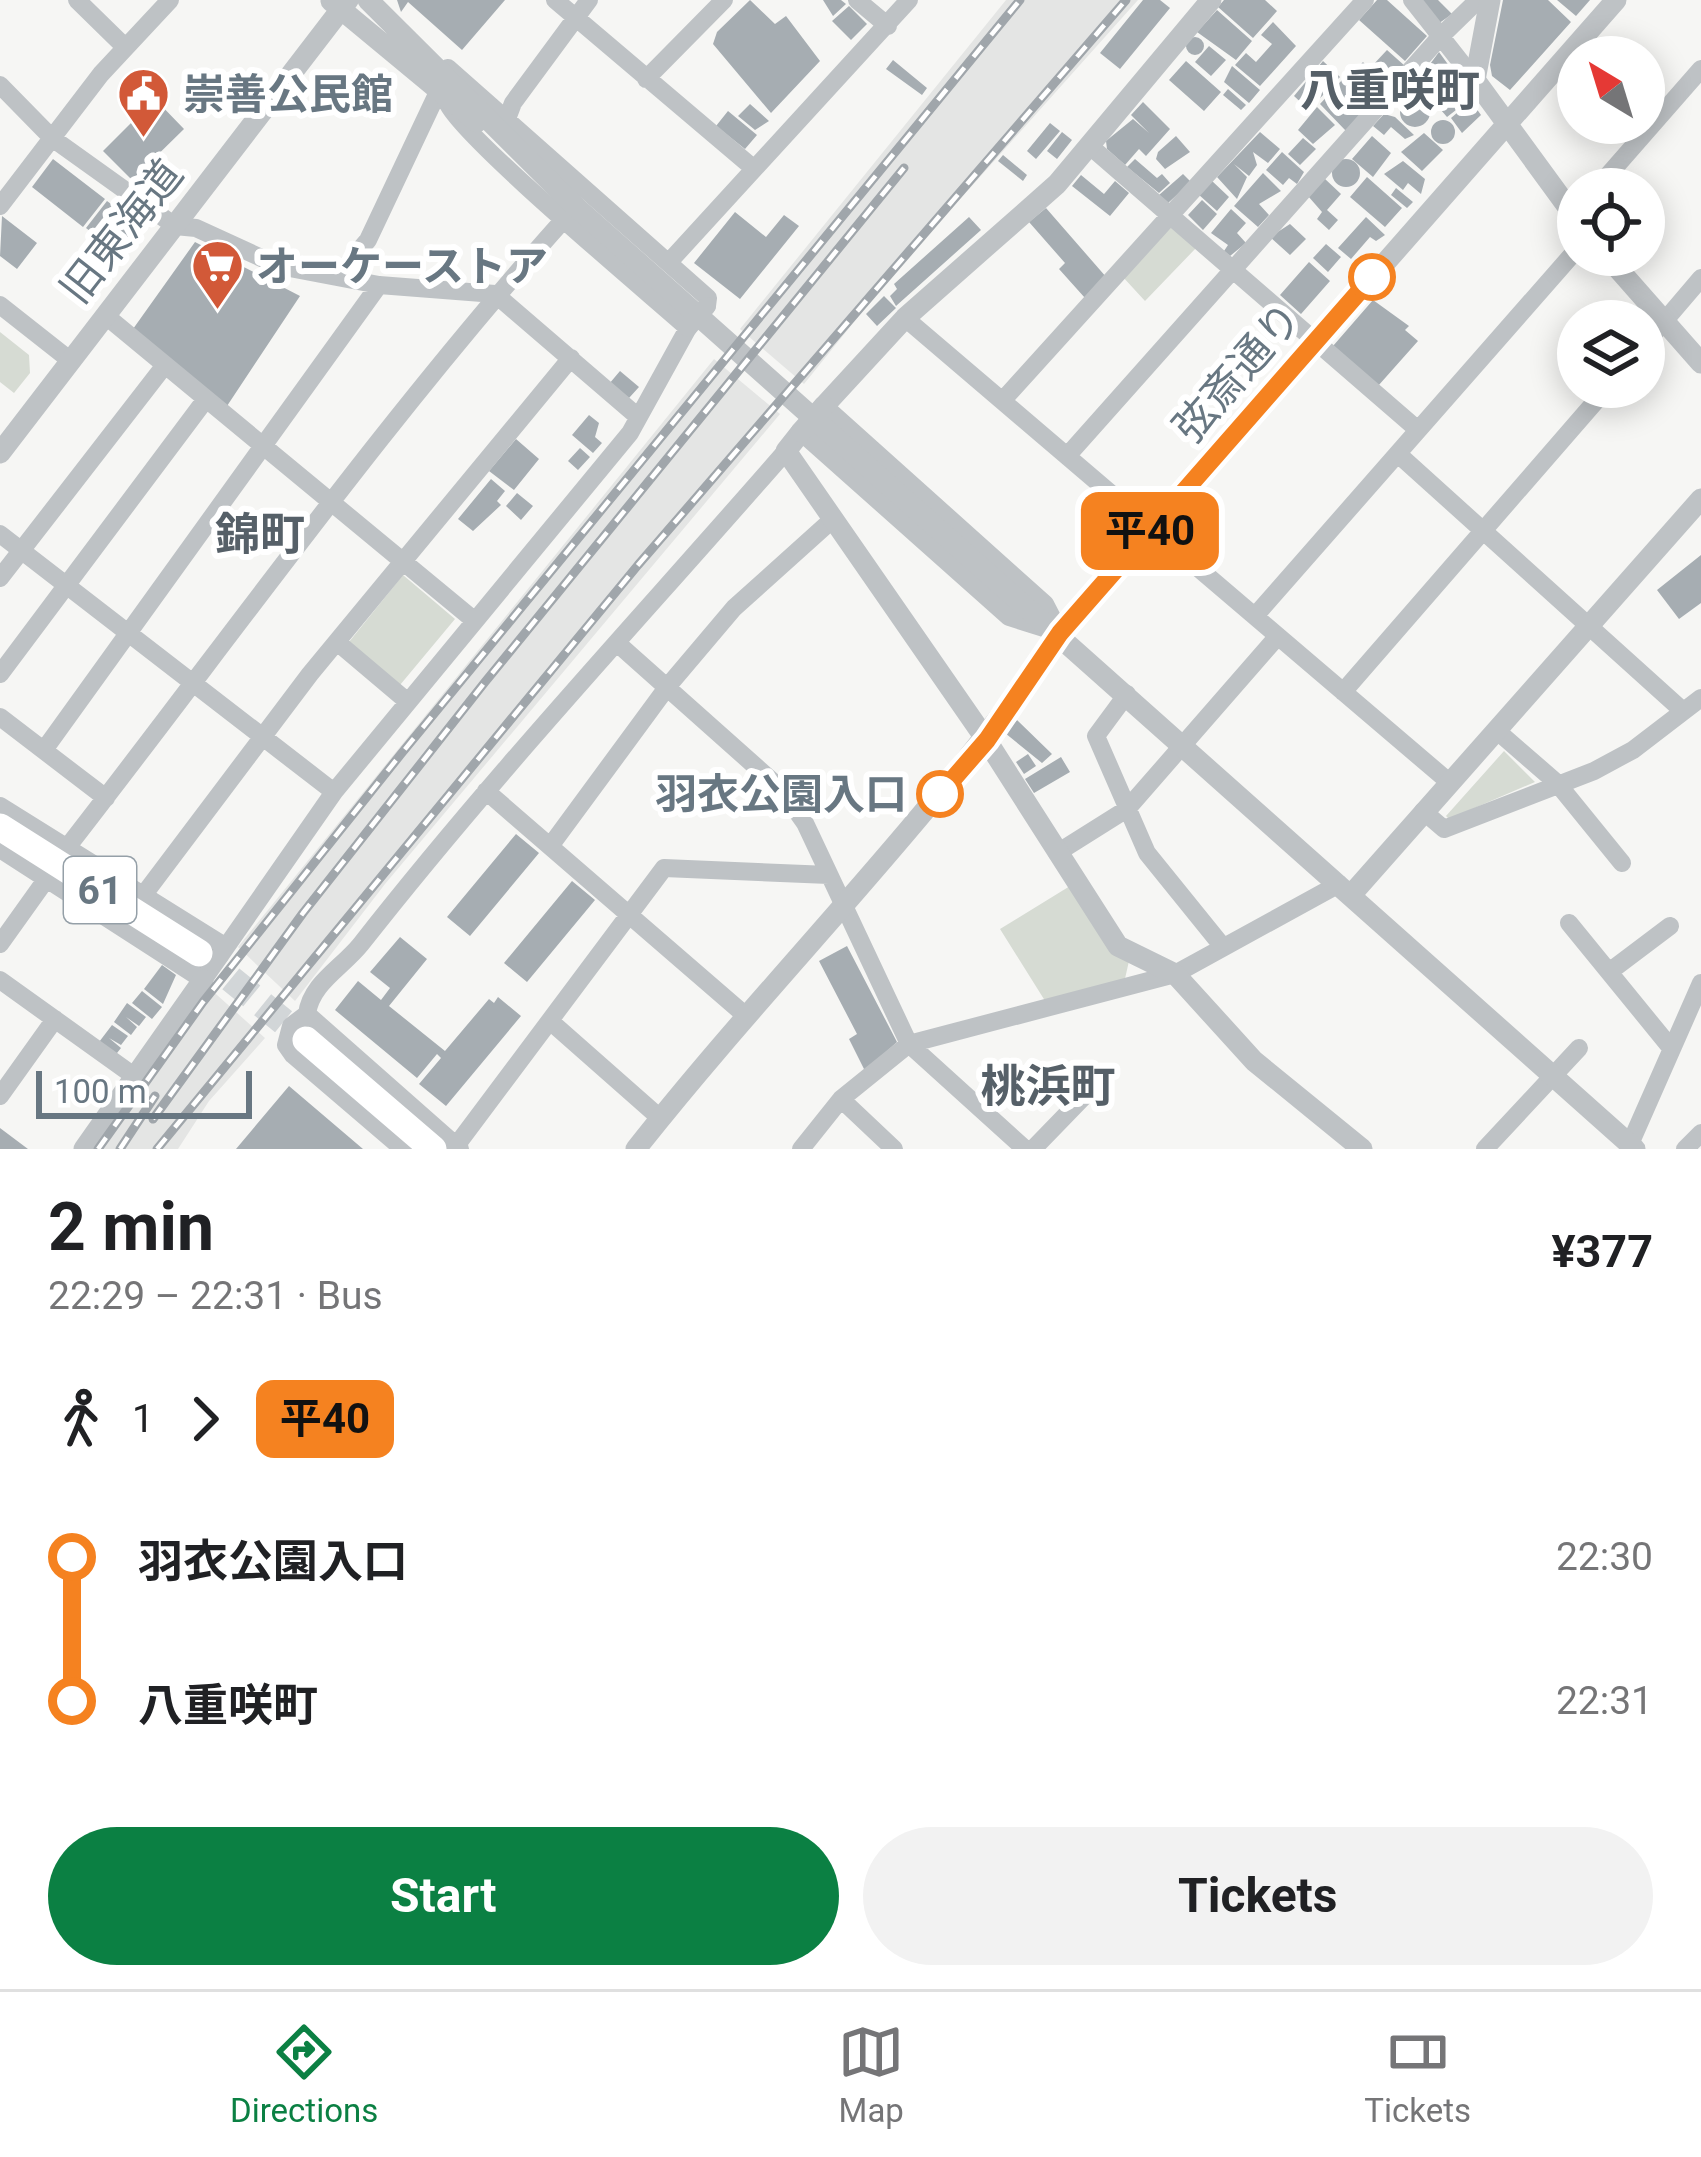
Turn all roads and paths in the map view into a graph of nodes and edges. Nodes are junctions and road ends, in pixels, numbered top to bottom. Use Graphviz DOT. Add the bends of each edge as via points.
graph roads {
  1 [pos="77,0"];
  2 [pos="170,0"];
  3 [pos="368,0"];
  4 [pos="555,0"];
  5 [pos="589,0"];
  6 [pos="724,0"];
  7 [pos="857,0"];
  8 [pos="909,0"];
  9 [pos="1211,0"];
  10 [pos="1365,0"];
  11 [pos="1412,0"];
  12 [pos="1478,0"];
  13 [pos="1490,0"];
  14 [pos="1616,0"];
  15 [pos="339,3"];
  16 [pos="576,18"];
  17 [pos="888,26"];
  18 [pos="404,33"];
  19 [pos="1440,37"];
  20 [pos="125,47"];
  21 [pos="1701,69"];
  22 [pos="646,79"];
  23 [pos="1475,80"];
  24 [pos="0,85"];
  25 [pos="442,98"];
  26 [pos="506,115"];
  27 [pos="1507,123"];
  28 [pos="52,138"];
  29 [pos="513,146"];
  30 [pos="1091,147"];
  31 [pos="752,167"];
  32 [pos="1614,168"];
  33 [pos="1557,190"];
  34 [pos="0,206"];
  35 [pos="1172,214"];
  36 [pos="566,217"];
  37 [pos="175,226"];
  38 [pos="669,262"];
  39 [pos="1233,268"];
  40 [pos="1557,272"];
  41 [pos="1624,276"];
  42 [pos="337,277"];
  43 [pos="1701,278"];
  44 [pos="379,285"];
  45 [pos="496,294"];
  46 [pos="1644,300"];
  47 [pos="2,310"];
  48 [pos="106,316"];
  49 [pos="905,318"];
  50 [pos="1665,320"];
  51 [pos="1665,324"];
  52 [pos="688,328"];
  53 [pos="1316,342"];
  54 [pos="571,358"];
  55 [pos="70,361"];
  56 [pos="1701,363"];
  57 [pos="164,364"];
  58 [pos="206,399"];
  59 [pos="1003,400"];
  60 [pos="824,406"];
  61 [pos="1590,408"];
  62 [pos="638,416"];
  63 [pos="1418,430"];
  64 [pos="801,431"];
  65 [pos="263,446"];
  66 [pos="786,451"];
  67 [pos="0,453"];
  68 [pos="1398,454"];
  69 [pos="1068,455"];
  70 [pos="1701,499"];
  71 [pos="328,500"];
  72 [pos="833,519"];
  73 [pos="1153,527"];
  74 [pos="1485,530"];
  75 [pos="0,534"];
  76 [pos="21,550"];
  77 [pos="404,562"];
  78 [pos="0,578"];
  79 [pos="66,586"];
  80 [pos="1255,616"];
  81 [pos="475,621"];
  82 [pos="1589,626"];
  83 [pos="128,633"];
  84 [pos="1060,633"];
  85 [pos="1278,636"];
  86 [pos="337,642"];
  87 [pos="617,643"];
  88 [pos="0,674"];
  89 [pos="191,682"];
  90 [pos="668,686"];
  91 [pos="1343,692"];
  92 [pos="1127,694"];
  93 [pos="1701,698"];
  94 [pos="408,702"];
  95 [pos="1684,711"];
  96 [pos="0,717"];
  97 [pos="1496,730"];
  98 [pos="262,736"];
  99 [pos="987,740"];
  100 [pos="1184,745"];
  101 [pos="44,750"];
  102 [pos="1449,782"];
  103 [pos="1557,783"];
  104 [pos="486,790"];
  105 [pos="334,792"];
  106 [pos="106,798"];
  107 [pos="0,806"];
  108 [pos="1127,809"];
  109 [pos="1423,811"];
  110 [pos="0,827"];
  111 [pos="70,845"];
  112 [pos="551,845"];
  113 [pos="0,849"];
  114 [pos="1057,854"];
  115 [pos="1622,862"];
  116 [pos="829,875"];
  117 [pos="45,880"];
  118 [pos="1345,890"];
  119 [pos="145,893"];
  120 [pos="839,907"];
  121 [pos="628,918"];
  122 [pos="1568,923"];
  123 [pos="1670,926"];
  124 [pos="0,944"];
  125 [pos="1223,947"];
  126 [pos="210,960"];
  127 [pos="1609,972"];
  128 [pos="1174,974"];
  129 [pos="0,980"];
  130 [pos="1701,983"];
  131 [pos="745,1015"];
  132 [pos="55,1019"];
  133 [pos="550,1021"];
  134 [pos="306,1027"];
  135 [pos="909,1044"];
  136 [pos="1579,1048"];
  137 [pos="1671,1048"];
  138 [pos="1555,1074"];
  139 [pos="134,1076"];
  140 [pos="1097,1083"];
  141 [pos="0,1096"];
  142 [pos="841,1099"];
  143 [pos="660,1118"];
  144 [pos="1701,1133"];
  145 [pos="1019,1147"];
  146 [pos="1632,1147"];
  147 [pos="450,1148"];
  148 [pos="84,1149"];
  149 [pos="403,1149"];
  150 [pos="636,1149"];
  151 [pos="801,1149"];
  152 [pos="894,1149"];
  153 [pos="1363,1149"];
  154 [pos="1485,1149"];
  155 [pos="1685,1149"];
  1 -- 20 [label="street"];
  2 -- 20 [label="street"];
  3 -- 18 [label="street"];
  4 -- 16 [label="street"];
  5 -- 16 [label="street"];
  6 -- 22 [label="street"];
  7 -- 17 [label="street"];
  8 -- 17 [label="street"];
  9 -- 30 [label="street"];
  10 -- 35 [label="street"];
  11 -- 19 [label="street"];
  12 -- 19 [label="street"];
  13 -- 23 [label="street"];
  14 -- 27 [label="street, 弦斎通り"];
  15 -- 25 [label="street"];
  15 -- 37 [label="street, 旧東海道"];
  16 -- 22 [label="street"];
  16 -- 26 [label="street"];
  17 -- 31 [label="street"];
  18 -- 26 [label="street"];
  18 -- 29 [label="street"];
  19 -- 23 [label="street"];
  19 -- 39 [label="street"];
  20 -- 28 [label="street"];
  21 -- 32 [label="street"];
  22 -- 31 [label="street"];
  23 -- 27 [label="street"];
  24 -- 28 [label="street"];
  25 -- 29 [label="street"];
  25 -- 36 [label="street"];
  25 -- 42 [label="street" via="368,240"];
  26 -- 29 [label="street"];
  26 -- 38 [label="street"];
  27 -- 33 [label="street"];
  27 -- 53 [label="street, 弦斎通り"];
  28 -- 34 [label="street"];
  28 -- 37 [label="street"];
  29 -- 84 [label="street"];
  30 -- 35 [label="street"];
  30 -- 49 [label="street"];
  31 -- 38 [label="street"];
  35 -- 39 [label="street"];
  35 -- 59 [label="street"];
  36 -- 45 [label="street"];
  36 -- 52 [label="street"];
  37 -- 42 [label="street" via="279,266"];
  37 -- 48 [label="street, 旧東海道"];
  38 -- 52 [label="street, bridge" via="708,298"];
  39 -- 53 [label="street"];
  39 -- 69 [label="street"];
  40 -- 63 [label="street"];
  41 -- 46 [label="street"];
  42 -- 44 [label="street"];
  43 -- 50 [label="street"];
  44 -- 45 [label="street"];
  44 -- 65 [label="street"];
  45 -- 54 [label="street"];
  45 -- 71 [label="street"];
  47 -- 55 [label="street"];
  48 -- 55 [label="street, 旧東海道"];
  48 -- 57 [label="street"];
  49 -- 59 [label="street"];
  49 -- 60 [label="street"];
  51 -- 56 [label="street"];
  52 -- 62 [label="street"];
  53 -- 63 [label="street"];
  53 -- 73 [label="street, 弦斎通り"];
  54 -- 62 [label="street"];
  54 -- 77 [label="street"];
  55 -- 67 [label="street, 旧東海道"];
  57 -- 58 [label="street"];
  57 -- 76 [label="street"];
  58 -- 65 [label="street"];
  58 -- 79 [label="street"];
  59 -- 69 [label="street"];
  60 -- 64 [label="street, bridge"];
  60 -- 84 [label="street" via="1045,604"];
  61 -- 74 [label="street"];
  62 -- 81 [label="street"];
  63 -- 68 [label="street"];
  64 -- 66 [label="street"];
  64 -- 84 [label="street" via="1009,616"];
  65 -- 71 [label="street"];
  65 -- 83 [label="street"];
  66 -- 72 [label="street"];
  66 -- 87 [label="street"];
  68 -- 74 [label="street"];
  68 -- 80 [label="street"];
  69 -- 73 [label="street"];
  70 -- 82 [label="street"];
  71 -- 77 [label="street"];
  71 -- 89 [label="street"];
  72 -- 90 [label="street" via="734,608"];
  72 -- 99 [label="street"];
  73 -- 80 [label="street"];
  73 -- 84 [label="street, 弦斎通り"];
  74 -- 82 [label="street"];
  74 -- 91 [label="street"];
  75 -- 76 [label="street"];
  76 -- 78 [label="street"];
  76 -- 79 [label="street"];
  77 -- 81 [label="street"];
  77 -- 86 [label="street"];
  79 -- 83 [label="street"];
  79 -- 88 [label="street"];
  80 -- 85 [label="street"];
  81 -- 94 [label="street"];
  82 -- 95 [label="street"];
  82 -- 97 [label="street"];
  83 -- 89 [label="street"];
  83 -- 101 [label="street"];
  84 -- 92 [label="street"];
  84 -- 99 [label="street, 弦斎通り"];
  85 -- 91 [label="street"];
  85 -- 100 [label="street"];
  86 -- 94 [label="street"];
  86 -- 98 [label="street"];
  87 -- 90 [label="street"];
  87 -- 104 [label="street"];
  89 -- 98 [label="street"];
  89 -- 106 [label="street"];
  90 -- 112 [label="street"];
  90 -- 116 [label="street" via="781,789"];
  91 -- 102 [label="street"];
  92 -- 100 [label="street"];
  92 -- 108 [label="street" via="1096,736"];
  93 -- 95 [label="street"];
  94 -- 105 [label="street"];
  95 -- 103 [label="street" via="1633,750"];
  96 -- 101 [label="street"];
  97 -- 102 [label="street"];
  97 -- 103 [label="street"];
  98 -- 105 [label="street"];
  98 -- 119 [label="street"];
  99 -- 114 [label="street"];
  99 -- 120 [label="street, 弦斎通り"];
  100 -- 108 [label="street"];
  100 -- 118 [label="street"];
  101 -- 106 [label="street"];
  102 -- 109 [label="street"];
  103 -- 109 [label="street" via="1444,829"];
  103 -- 115 [label="street"];
  104 -- 112 [label="street"];
  104 -- 134 [label="street" via="309,997"];
  105 -- 126 [label="street"];
  106 -- 111 [label="street"];
  107 -- 111 [label="street"];
  108 -- 114 [label="street"];
  108 -- 125 [label="street" via="1147,854"];
  109 -- 118 [label="street"];
  110 -- 126 [label="main road, 61"];
  111 -- 119 [label="street"];
  112 -- 121 [label="street"];
  113 -- 117 [label="street"];
  114 -- 128 [label="street" via="1118,946"];
  116 -- 120 [label="street"];
  116 -- 121 [label="street" via="671,867"];
  117 -- 124 [label="street"];
  117 -- 126 [label="street"];
  118 -- 125 [label="street"];
  118 -- 138 [label="street"];
  119 -- 126 [label="street"];
  120 -- 131 [label="street, 弦斎通り"];
  120 -- 135 [label="street"];
  121 -- 131 [label="street"];
  121 -- 133 [label="street"];
  122 -- 127 [label="street"];
  123 -- 127 [label="street"];
  125 -- 128 [label="street"];
  126 -- 139 [label="street"];
  127 -- 137 [label="street"];
  128 -- 135 [label="street"];
  128 -- 153 [label="street" via="1254,1061"];
  129 -- 132 [label="street"];
  130 -- 137 [label="street"];
  131 -- 143 [label="street, 弦斎通り"];
  132 -- 139 [label="street"];
  132 -- 141 [label="street"];
  133 -- 143 [label="street"];
  133 -- 147 [label="street"];
  134 -- 147 [label="main road"];
  134 -- 149 [label="street" via="287,1035 293,1055"];
  135 -- 142 [label="street"];
  135 -- 145 [label="street"];
  136 -- 138 [label="street"];
  137 -- 146 [label="street"];
  138 -- 146 [label="street"];
  138 -- 154 [label="street"];
  139 -- 148 [label="street"];
  140 -- 145 [label="street"];
  142 -- 151 [label="street"];
  142 -- 152 [label="street"];
  143 -- 150 [label="street, 弦斎通り"];
  144 -- 155 [label="street"];
}
